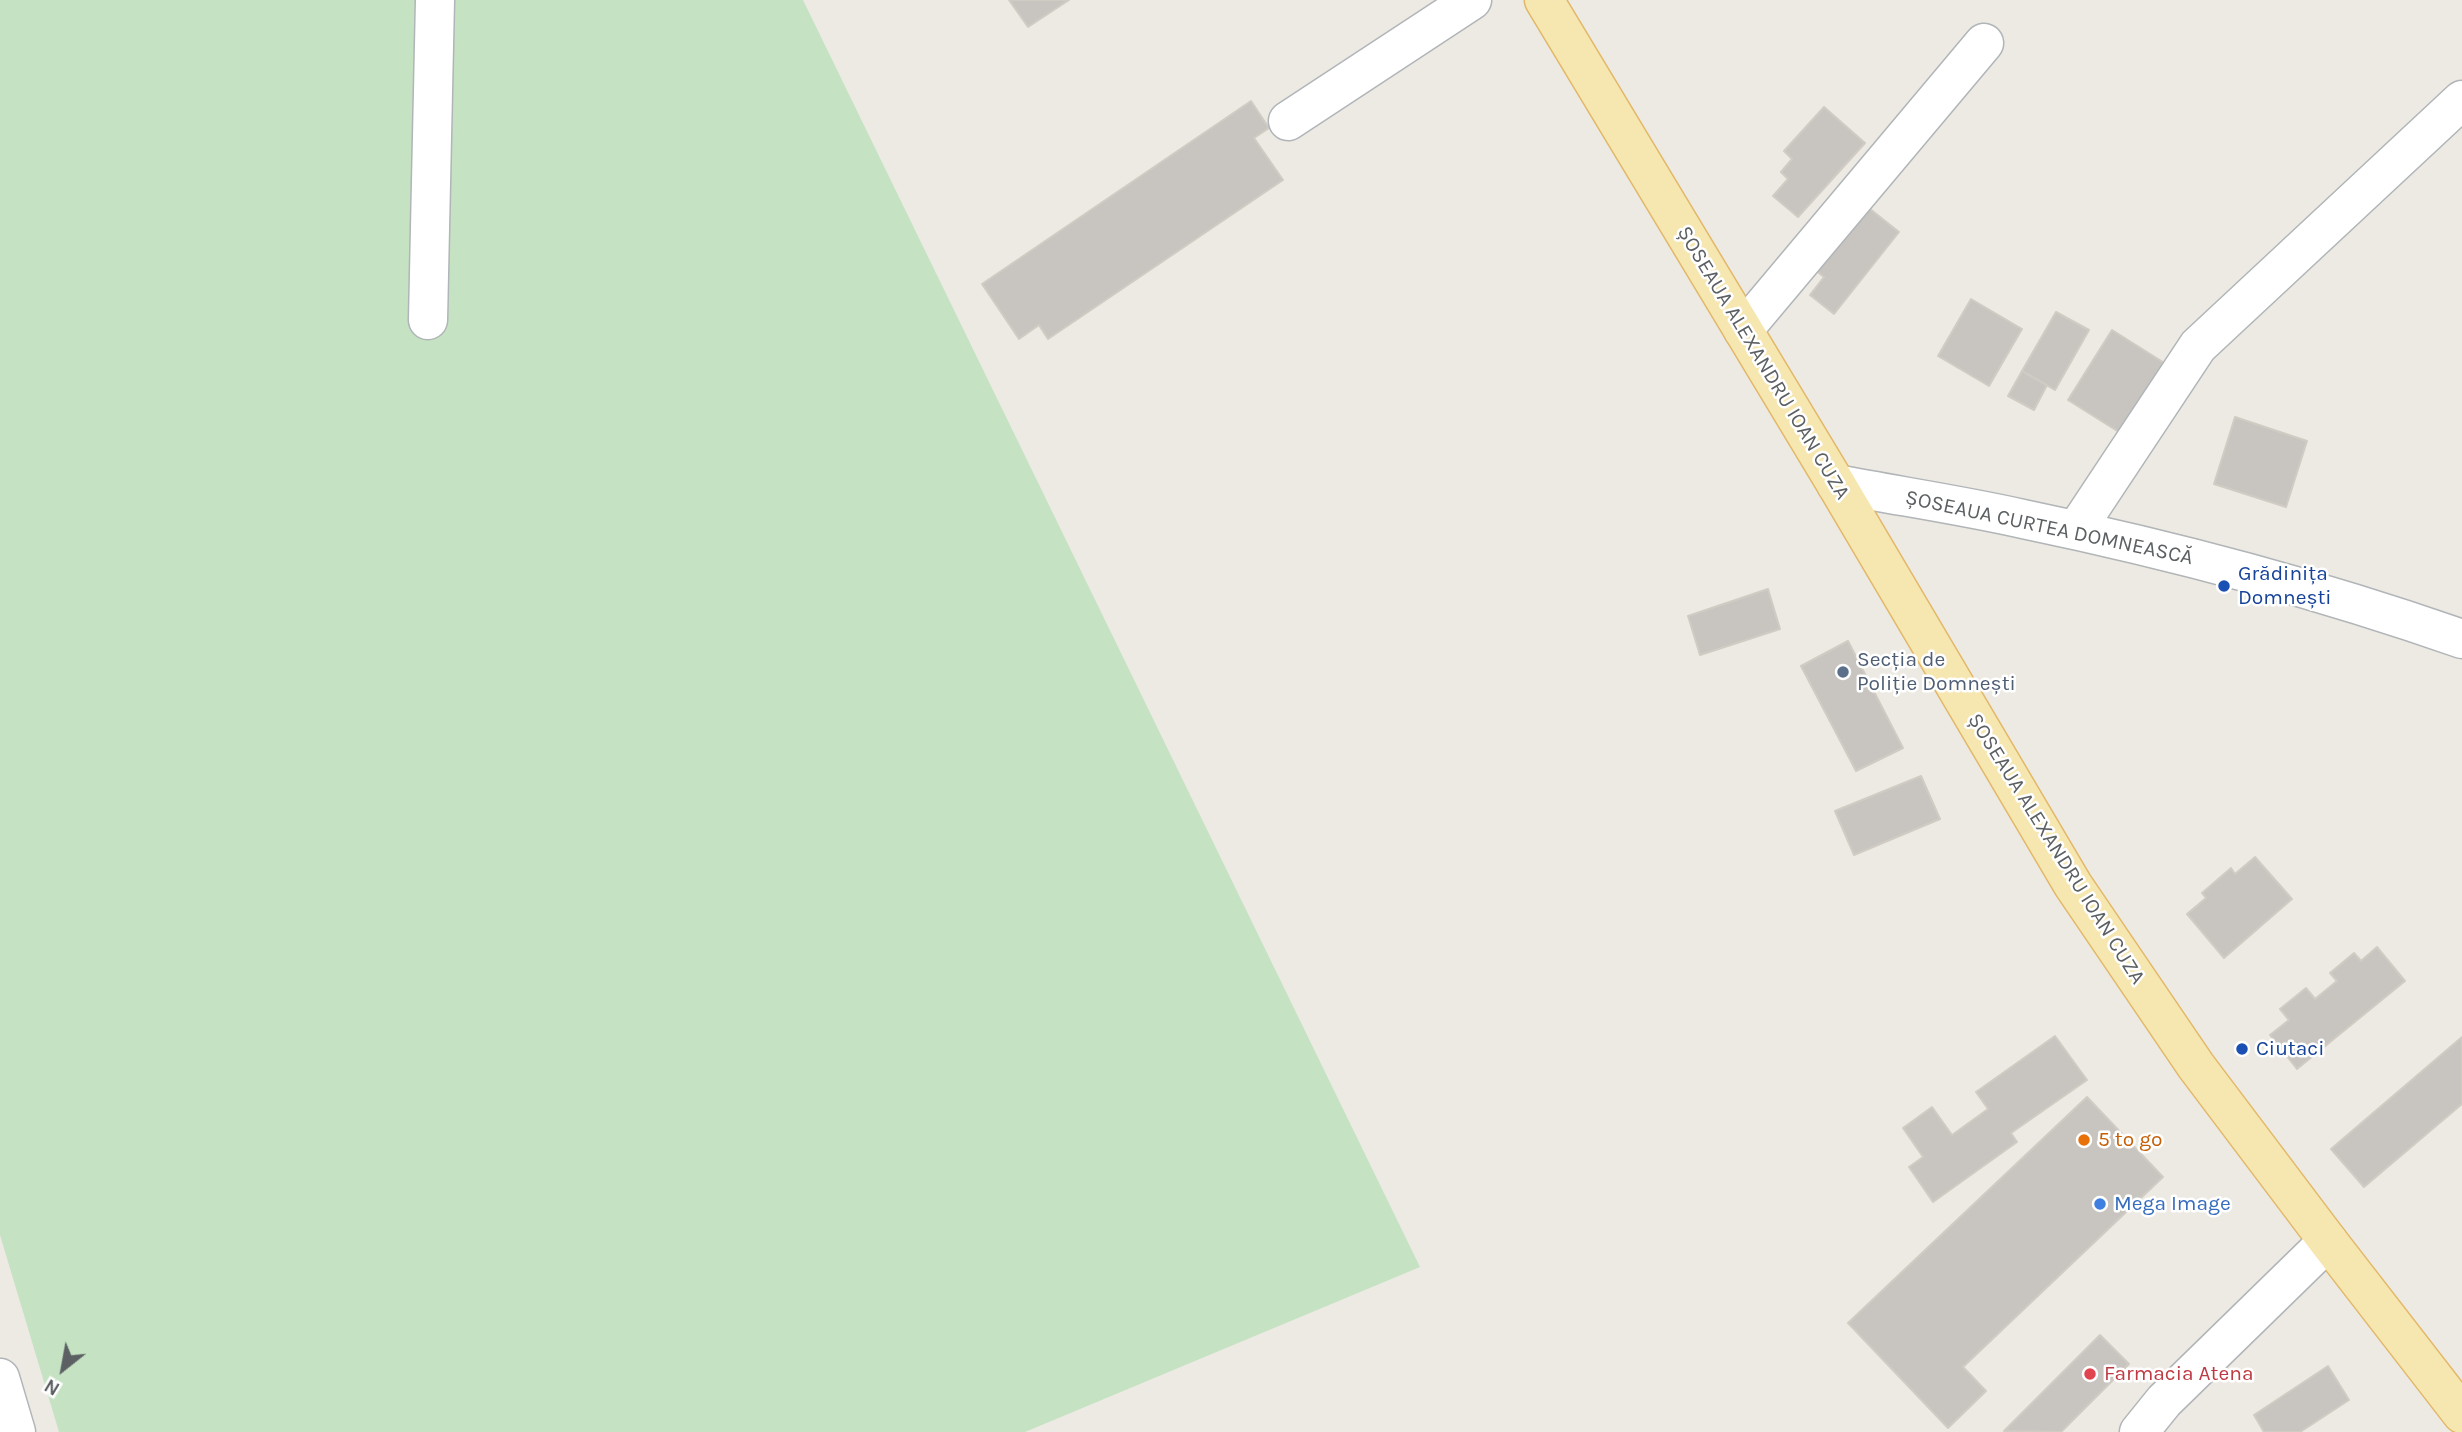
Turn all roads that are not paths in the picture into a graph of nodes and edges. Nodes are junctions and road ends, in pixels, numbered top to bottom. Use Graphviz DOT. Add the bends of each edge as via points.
graph roads {
  1 [pos="435,0"];
  2 [pos="1472,0"];
  3 [pos="1544,0"];
  4 [pos="1984,43"];
  5 [pos="2462,100"];
  6 [pos="1288,121"];
  7 [pos="428,320"];
  8 [pos="1743,330"];
  9 [pos="1836,484"];
  10 [pos="2076,530"];
  11 [pos="2462,639"];
  12 [pos="2328,1241"];
  13 [pos="0,1378"];
  14 [pos="2462,1414"];
  15 [pos="16,1432"];
  16 [pos="2139,1432"];
  1 -- 7 [label="street"];
  2 -- 6 [label="street"];
  3 -- 8 [label="main road, ȘOSEAUA ALEXANDRU IOAN CUZA"];
  4 -- 8 [label="street"];
  5 -- 10 [label="street" via="2198,346"];
  8 -- 9 [label="main road, ȘOSEAUA ALEXANDRU IOAN CUZA"];
  9 -- 10 [label="street, ȘOSEAUA CURTEA DOMNEASCĂ"];
  9 -- 12 [label="main road, ȘOSEAUA ALEXANDRU IOAN CUZA" via="2073,885 2196,1066"];
  10 -- 11 [label="street, ȘOSEAUA CURTEA DOMNEASCĂ" via="2354,602"];
  12 -- 14 [label="main road, ȘOSEAUA ALEXANDRU IOAN CUZA"];
  12 -- 16 [label="street" via="2164,1401"];
  13 -- 15 [label="street"];
}
